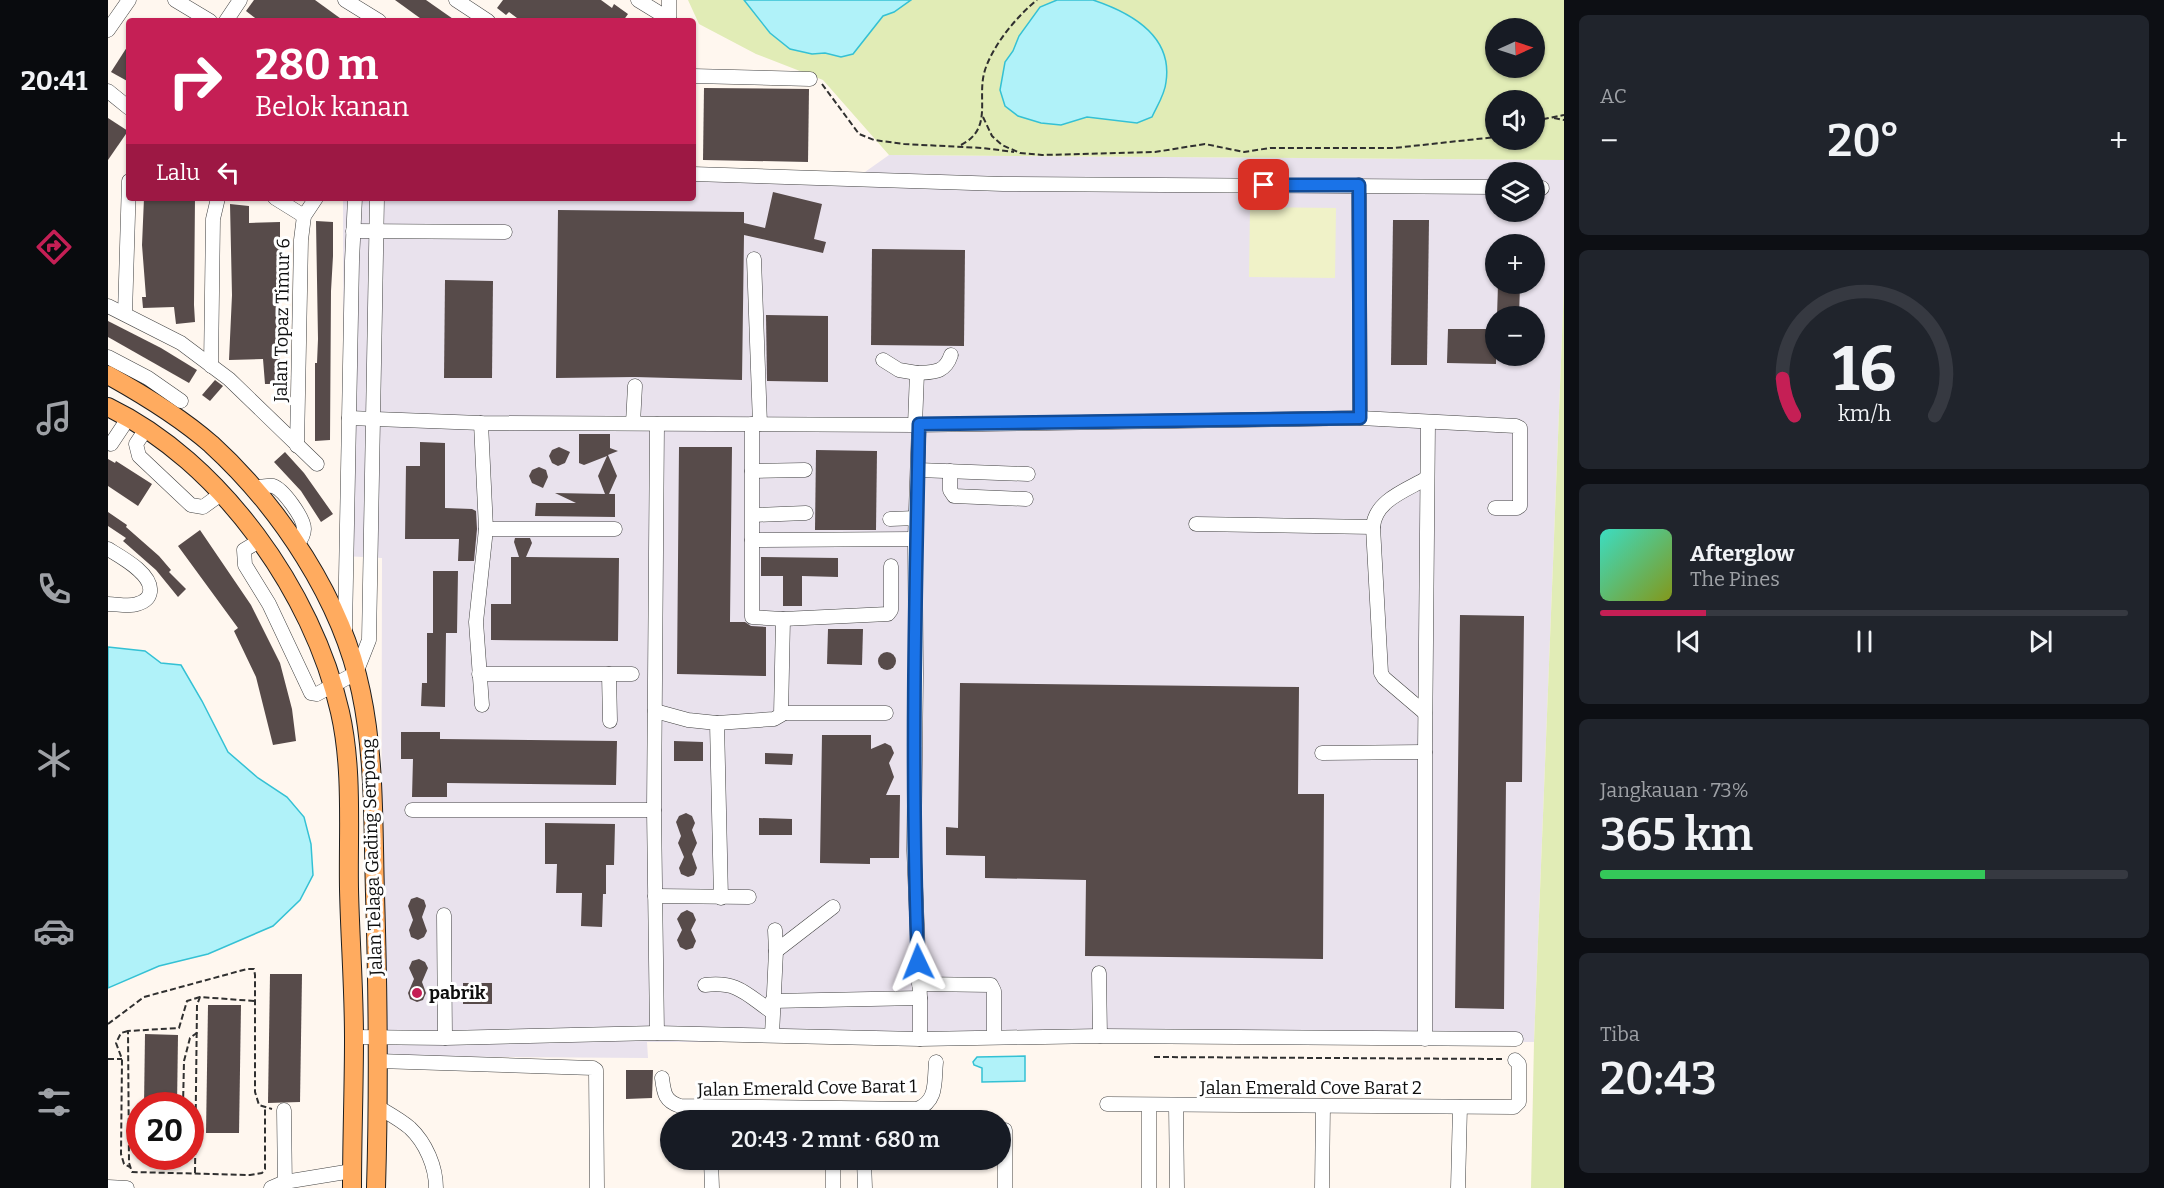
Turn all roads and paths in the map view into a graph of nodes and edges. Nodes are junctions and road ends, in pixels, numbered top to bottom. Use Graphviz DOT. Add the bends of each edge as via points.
graph roads {
  1 [pos="129,0"];
  2 [pos="175,0"];
  3 [pos="240,0"];
  4 [pos="345,0"];
  5 [pos="456,0"];
  6 [pos="638,0"];
  7 [pos="669,0"];
  8 [pos="1037,0"];
  9 [pos="205,18"];
  10 [pos="228,18"];
  11 [pos="374,18"];
  12 [pos="483,18"];
  13 [pos="666,18"];
  14 [pos="669,18"];
  15 [pos="108,30"];
  16 [pos="696,76"];
  17 [pos="810,79"];
  18 [pos="108,91"];
  19 [pos="126,106"];
  20 [pos="1564,115"];
  21 [pos="983,117"];
  22 [pos="1552,118"];
  23 [pos="1545,119"];
  24 [pos="1564,120"];
  25 [pos="1485,138"];
  26 [pos="959,147"];
  27 [pos="1020,153"];
  28 [pos="696,174"];
  29 [pos="1359,185"];
  30 [pos="1485,187"];
  31 [pos="128,201"];
  32 [pos="217,201"];
  33 [pos="279,201"];
  34 [pos="314,201"];
  35 [pos="355,201"];
  36 [pos="377,201"];
  37 [pos="304,216"];
  38 [pos="353,231"];
  39 [pos="377,232"];
  40 [pos="505,232"];
  41 [pos="754,259"];
  42 [pos="108,306"];
  43 [pos="125,314"];
  44 [pos="951,355"];
  45 [pos="108,357"];
  46 [pos="883,360"];
  47 [pos="212,366"];
  48 [pos="917,374"];
  49 [pos="108,375"];
  50 [pos="635,386"];
  51 [pos="146,387"];
  52 [pos="181,401"];
  53 [pos="108,407"];
  54 [pos="129,417"];
  55 [pos="349,418"];
  56 [pos="1360,418"];
  57 [pos="374,419"];
  58 [pos="1428,422"];
  59 [pos="481,423"];
  60 [pos="633,423"];
  61 [pos="657,424"];
  62 [pos="756,424"];
  63 [pos="917,425"];
  64 [pos="146,429"];
  65 [pos="112,445"];
  66 [pos="297,446"];
  67 [pos="316,464"];
  68 [pos="805,470"];
  69 [pos="918,470"];
  70 [pos="752,471"];
  71 [pos="950,471"];
  72 [pos="1028,474"];
  73 [pos="1427,478"];
  74 [pos="221,494"];
  75 [pos="1026,500"];
  76 [pos="1495,508"];
  77 [pos="806,513"];
  78 [pos="753,515"];
  79 [pos="916,518"];
  80 [pos="890,519"];
  81 [pos="1196,524"];
  82 [pos="1373,527"];
  83 [pos="486,529"];
  84 [pos="615,529"];
  85 [pos="915,539"];
  86 [pos="261,540"];
  87 [pos="752,540"];
  88 [pos="108,549"];
  89 [pos="891,566"];
  90 [pos="108,604"];
  91 [pos="783,619"];
  92 [pos="345,639"];
  93 [pos="356,673"];
  94 [pos="480,674"];
  95 [pos="609,674"];
  96 [pos="632,674"];
  97 [pos="333,686"];
  98 [pos="482,705"];
  99 [pos="655,711"];
  100 [pos="782,712"];
  101 [pos="886,713"];
  102 [pos="1425,713"];
  103 [pos="610,721"];
  104 [pos="717,723"];
  105 [pos="1425,752"];
  106 [pos="1322,753"];
  107 [pos="412,810"];
  108 [pos="654,810"];
  109 [pos="655,896"];
  110 [pos="748,897"];
  111 [pos="721,898"];
  112 [pos="833,907"];
  113 [pos="444,915"];
  114 [pos="775,930"];
  115 [pos="776,951"];
  116 [pos="377,953"];
  117 [pos="351,955"];
  118 [pos="1099,973"];
  119 [pos="705,986"];
  120 [pos="920,991"];
  121 [pos="200,997"];
  122 [pos="254,1001"];
  123 [pos="772,1007"];
  124 [pos="108,1024"];
  125 [pos="128,1030"];
  126 [pos="198,1032"];
  127 [pos="657,1033"];
  128 [pos="771,1035"];
  129 [pos="378,1036"];
  130 [pos="1100,1036"];
  131 [pos="354,1037"];
  132 [pos="994,1037"];
  133 [pos="445,1038"];
  134 [pos="920,1039"];
  135 [pos="1425,1039"];
  136 [pos="1516,1039"];
  137 [pos="1154,1057"];
  138 [pos="108,1059"];
  139 [pos="122,1059"];
  140 [pos="1515,1059"];
  141 [pos="378,1061"];
  142 [pos="936,1062"];
  143 [pos="662,1078"];
  144 [pos="129,1089"];
  145 [pos="121,1090"];
  146 [pos="129,1092"];
  147 [pos="183,1092"];
  148 [pos="196,1092"];
  149 [pos="1107,1104"];
  150 [pos="1149,1105"];
  151 [pos="1176,1105"];
  152 [pos="1323,1106"];
  153 [pos="265,1107"];
  154 [pos="378,1107"];
  155 [pos="1460,1107"];
  156 [pos="285,1110"];
  157 [pos="697,1110"];
  158 [pos="906,1110"];
  159 [pos="126,1165"];
  160 [pos="131,1170"];
  161 [pos="195,1170"];
  162 [pos="711,1170"];
  163 [pos="833,1170"];
  164 [pos="864,1170"];
  165 [pos="1005,1170"];
  166 [pos="195,1174"];
  167 [pos="352,1180"];
  168 [pos="285,1185"];
  169 [pos="108,1187"];
  170 [pos="127,1188"];
  171 [pos="271,1188"];
  172 [pos="376,1188"];
  173 [pos="436,1188"];
  174 [pos="597,1188"];
  175 [pos="712,1188"];
  176 [pos="833,1188"];
  177 [pos="865,1188"];
  178 [pos="1005,1188"];
  179 [pos="1149,1188"];
  180 [pos="1177,1188"];
  181 [pos="1322,1188"];
  182 [pos="1458,1188"];
  1 -- 15 [label="street"];
  2 -- 9 [label="street"];
  3 -- 10 [label="street"];
  4 -- 11 [label="street"];
  5 -- 12 [label="street"];
  6 -- 13 [label="street"];
  7 -- 14 [label="street"];
  8 -- 21 [label="path" via="1005,33 985,69"];
  16 -- 17 [label="street"];
  17 -- 26 [label="path" via="822,84 859,134 904,144"];
  18 -- 19 [label="street"];
  20 -- 22 [label="path"];
  21 -- 26 [label="path" via="977,132"];
  21 -- 27 [label="path" via="992,136"];
  22 -- 23 [label="path"];
  22 -- 24 [label="path"];
  25 -- 27 [label="path" via="1394,147 1270,148 1244,152 1205,144 1155,152"];
  26 -- 27 [label="path"];
  28 -- 29 [label="street" via="1003,184"];
  29 -- 30 [label="street"];
  29 -- 56 [label="street"];
  31 -- 43 [label="street"];
  32 -- 47 [label="street" via="213,219"];
  33 -- 37 [label="street"];
  34 -- 37 [label="street, Jalan Topaz Timur 6"];
  35 -- 38 [label="street"];
  36 -- 39 [label="street"];
  37 -- 66 [label="street, Jalan Topaz Timur 6"];
  38 -- 39 [label="street"];
  38 -- 55 [label="street"];
  39 -- 40 [label="street"];
  39 -- 57 [label="street"];
  41 -- 62 [label="street"];
  42 -- 43 [label="street"];
  43 -- 47 [label="street" via="181,343"];
  44 -- 48 [label="street" via="942,369"];
  45 -- 51 [label="street"];
  46 -- 48 [label="street" via="899,370"];
  47 -- 66 [label="street"];
  48 -- 63 [label="street"];
  49 -- 51 [label="main road, Jalan Telaga Gading Serpong"];
  50 -- 60 [label="street"];
  51 -- 52 [label="street"];
  51 -- 92 [label="main road, Jalan Telaga Gading Serpong" via="210,444 282,523 327,596"];
  53 -- 54 [label="main road, Jalan Telaga Gading Serpong"];
  54 -- 64 [label="main road, Jalan Telaga Gading Serpong"];
  54 -- 65 [label="street"];
  55 -- 57 [label="street"];
  55 -- 92 [label="street"];
  56 -- 58 [label="street"];
  56 -- 63 [label="street"];
  57 -- 59 [label="street"];
  57 -- 93 [label="street" via="371,620 369,640"];
  58 -- 73 [label="street"];
  58 -- 76 [label="street" via="1520,427 1520,506"];
  59 -- 60 [label="street"];
  59 -- 83 [label="street"];
  60 -- 61 [label="street"];
  61 -- 62 [label="street"];
  61 -- 99 [label="street"];
  62 -- 63 [label="street"];
  62 -- 70 [label="street"];
  63 -- 69 [label="street"];
  64 -- 74 [label="main road, Jalan Telaga Gading Serpong" via="177,451"];
  64 -- 74 [label="street" via="136,444 139,456 191,505 203,507"];
  66 -- 67 [label="street"];
  68 -- 70 [label="street"];
  69 -- 71 [label="street"];
  69 -- 79 [label="street"];
  70 -- 78 [label="street"];
  71 -- 72 [label="street"];
  71 -- 75 [label="street" via="950,490 954,496"];
  73 -- 82 [label="street" via="1382,505"];
  73 -- 102 [label="street"];
  74 -- 86 [label="main road, Jalan Telaga Gading Serpong"];
  77 -- 78 [label="street"];
  78 -- 87 [label="street"];
  79 -- 80 [label="street"];
  79 -- 85 [label="street"];
  81 -- 82 [label="street"];
  82 -- 102 [label="street" via="1382,673"];
  83 -- 84 [label="street"];
  83 -- 94 [label="street" via="476,622"];
  85 -- 87 [label="street"];
  85 -- 120 [label="street" via="914,850"];
  86 -- 97 [label="main road, Jalan Telaga Gading Serpong" via="300,603"];
  86 -- 97 [label="street" via="244,550 245,566 269,604 311,693"];
  87 -- 91 [label="street" via="751,615"];
  88 -- 90 [label="street" via="132,564 151,586 146,600 135,605"];
  89 -- 91 [label="street" via="889,613"];
  91 -- 100 [label="street"];
  92 -- 93 [label="main road, Jalan Telaga Gading Serpong"];
  93 -- 97 [label="street"];
  93 -- 116 [label="main road, Jalan Telaga Gading Serpong" via="369,750"];
  94 -- 95 [label="street"];
  94 -- 98 [label="street"];
  95 -- 96 [label="street"];
  95 -- 103 [label="street"];
  97 -- 117 [label="main road, Jalan Telaga Gading Serpong" via="347,757"];
  99 -- 104 [label="street"];
  99 -- 108 [label="street"];
  100 -- 101 [label="street"];
  100 -- 104 [label="street" via="774,719"];
  102 -- 105 [label="street"];
  104 -- 111 [label="street"];
  105 -- 106 [label="street"];
  105 -- 135 [label="street"];
  107 -- 108 [label="street"];
  108 -- 109 [label="street"];
  109 -- 111 [label="street"];
  109 -- 127 [label="street"];
  110 -- 111 [label="street"];
  112 -- 115 [label="street"];
  113 -- 133 [label="street"];
  114 -- 115 [label="street"];
  115 -- 123 [label="street"];
  116 -- 117 [label="main road"];
  116 -- 129 [label="main road, Jalan Telaga Gading Serpong"];
  117 -- 131 [label="main road, Jalan Telaga Gading Serpong"];
  118 -- 130 [label="street"];
  119 -- 123 [label="street" via="733,985"];
  120 -- 123 [label="street"];
  120 -- 132 [label="street" via="991,985"];
  120 -- 134 [label="street"];
  121 -- 122 [label="path"];
  121 -- 125 [label="path" via="187,1001 179,1028"];
  121 -- 126 [label="path"];
  122 -- 124 [label="path" via="255,975 251,968 144,997"];
  122 -- 153 [label="path" via="255,1092 259,1105"];
  123 -- 128 [label="street"];
  125 -- 139 [label="path" via="121,1033 116,1043"];
  125 -- 144 [label="path"];
  126 -- 147 [label="path" via="190,1038 184,1061"];
  126 -- 148 [label="path"];
  127 -- 128 [label="street"];
  127 -- 133 [label="street"];
  128 -- 134 [label="street"];
  129 -- 131 [label="street"];
  129 -- 133 [label="street"];
  129 -- 141 [label="main road, Jalan Telaga Gading Serpong"];
  130 -- 132 [label="street"];
  130 -- 135 [label="street"];
  131 -- 167 [label="main road, Jalan Telaga Gading Serpong"];
  132 -- 134 [label="street"];
  135 -- 136 [label="street"];
  137 -- 140 [label="path"];
  138 -- 139 [label="path"];
  139 -- 145 [label="path"];
  140 -- 155 [label="street, Jalan Emerald Cove Barat 2" via="1519,1064 1519,1102 1514,1107"];
  141 -- 154 [label="main road, Jalan Telaga Gading Serpong"];
  141 -- 174 [label="street" via="590,1066 596,1070"];
  142 -- 158 [label="street, Jalan Emerald Cove Barat 1" via="931,1100 917,1109"];
  143 -- 157 [label="street, Jalan Emerald Cove Barat 1" via="663,1092 670,1103"];
  144 -- 145 [label="path"];
  144 -- 146 [label="path"];
  145 -- 159 [label="path" via="121,1154"];
  149 -- 150 [label="street, Jalan Emerald Cove Barat 2"];
  150 -- 151 [label="street, Jalan Emerald Cove Barat 2"];
  150 -- 179 [label="street"];
  151 -- 152 [label="street, Jalan Emerald Cove Barat 2"];
  151 -- 180 [label="street"];
  152 -- 155 [label="street, Jalan Emerald Cove Barat 2"];
  152 -- 181 [label="street"];
  153 -- 156 [label="path"];
  153 -- 166 [label="path" via="262,1173"];
  154 -- 172 [label="main road, Jalan Telaga Gading Serpong"];
  154 -- 173 [label="street" via="410,1128 420,1141 434,1168"];
  155 -- 182 [label="street"];
  156 -- 168 [label="street"];
  160 -- 166 [label="path"];
  161 -- 166 [label="path"];
  162 -- 175 [label="street"];
  163 -- 176 [label="street"];
  164 -- 177 [label="street"];
  165 -- 178 [label="street"];
  167 -- 168 [label="street"];
  168 -- 171 [label="street"];
  169 -- 170 [label="street"];
}
